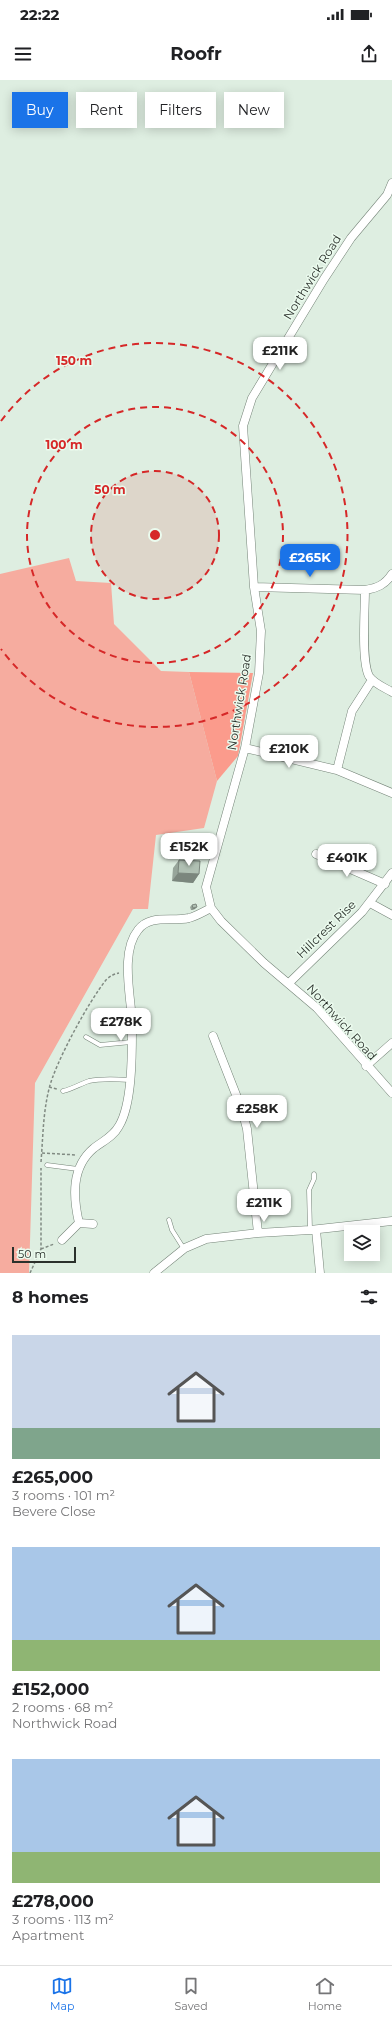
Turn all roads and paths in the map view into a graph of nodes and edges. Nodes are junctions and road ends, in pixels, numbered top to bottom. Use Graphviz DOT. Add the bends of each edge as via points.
graph roads {
  1 [pos="392,183"];
  2 [pos="389,197"];
  3 [pos="392,574"];
  4 [pos="254,587"];
  5 [pos="366,590"];
  6 [pos="372,680"];
  7 [pos="392,692"];
  8 [pos="245,748"];
  9 [pos="337,770"];
  10 [pos="392,793"];
  11 [pos="316,854"];
  12 [pos="392,873"];
  13 [pos="385,884"];
  14 [pos="370,903"];
  15 [pos="211,908"];
  16 [pos="392,915"];
  17 [pos="128,970"];
  18 [pos="289,982"];
  19 [pos="213,1036"];
  20 [pos="86,1037"];
  21 [pos="131,1042"];
  22 [pos="392,1043"];
  23 [pos="366,1066"];
  24 [pos="130,1080"];
  25 [pos="49,1087"];
  26 [pos="63,1091"];
  27 [pos="392,1094"];
  28 [pos="42,1154"];
  29 [pos="83,1160"];
  30 [pos="47,1165"];
  31 [pos="78,1169"];
  32 [pos="314,1174"];
  33 [pos="169,1220"];
  34 [pos="392,1220"];
  35 [pos="78,1223"];
  36 [pos="93,1224"];
  37 [pos="313,1230"];
  38 [pos="258,1233"];
  39 [pos="62,1240"];
  40 [pos="41,1249"];
  41 [pos="184,1249"];
  42 [pos="30,1273"];
  43 [pos="154,1273"];
  44 [pos="320,1273"];
  1 -- 2 [label="street, Northwick Road"];
  2 -- 4 [label="street, Northwick Road" via="351,238 252,398 243,426"];
  3 -- 5 [label="street" via="388,581 379,587"];
  4 -- 5 [label="street"];
  4 -- 8 [label="street, Northwick Road" via="261,632 259,666"];
  5 -- 6 [label="street" via="364,642 369,676"];
  6 -- 7 [label="street"];
  6 -- 9 [label="street" via="352,711"];
  8 -- 9 [label="street"];
  8 -- 15 [label="street, Northwick Road" via="208,881 207,895"];
  9 -- 10 [label="street"];
  11 -- 13 [label="street"];
  12 -- 13 [label="street, Hillcrest Rise"];
  13 -- 14 [label="street, Hillcrest Rise"];
  14 -- 16 [label="street"];
  14 -- 18 [label="street, Hillcrest Rise"];
  15 -- 17 [label="street" via="189,918 146,922 132,940 128,954"];
  15 -- 18 [label="street, Northwick Road" via="264,963"];
  17 -- 21 [label="street"];
  17 -- 25 [label="path" via="113,974 96,995 62,1056"];
  18 -- 23 [label="street, Northwick Road" via="317,1008"];
  19 -- 38 [label="street" via="247,1129"];
  20 -- 21 [label="lane" via="100,1045"];
  21 -- 24 [label="street"];
  22 -- 23 [label="street"];
  23 -- 27 [label="street, Northwick Road"];
  24 -- 26 [label="lane" via="108,1078"];
  24 -- 29 [label="street" via="120,1126"];
  25 -- 26 [label="path"];
  25 -- 28 [label="path"];
  28 -- 29 [label="path" via="77,1156"];
  28 -- 40 [label="path"];
  29 -- 31 [label="street"];
  30 -- 31 [label="lane"];
  31 -- 35 [label="street" via="74,1201"];
  32 -- 37 [label="lane" via="309,1190"];
  33 -- 41 [label="lane"];
  34 -- 37 [label="street"];
  35 -- 36 [label="street"];
  35 -- 39 [label="street"];
  37 -- 38 [label="street"];
  37 -- 44 [label="street"];
  38 -- 41 [label="street" via="206,1239"];
  39 -- 40 [label="path"];
  40 -- 42 [label="path"];
  41 -- 43 [label="street"];
}
